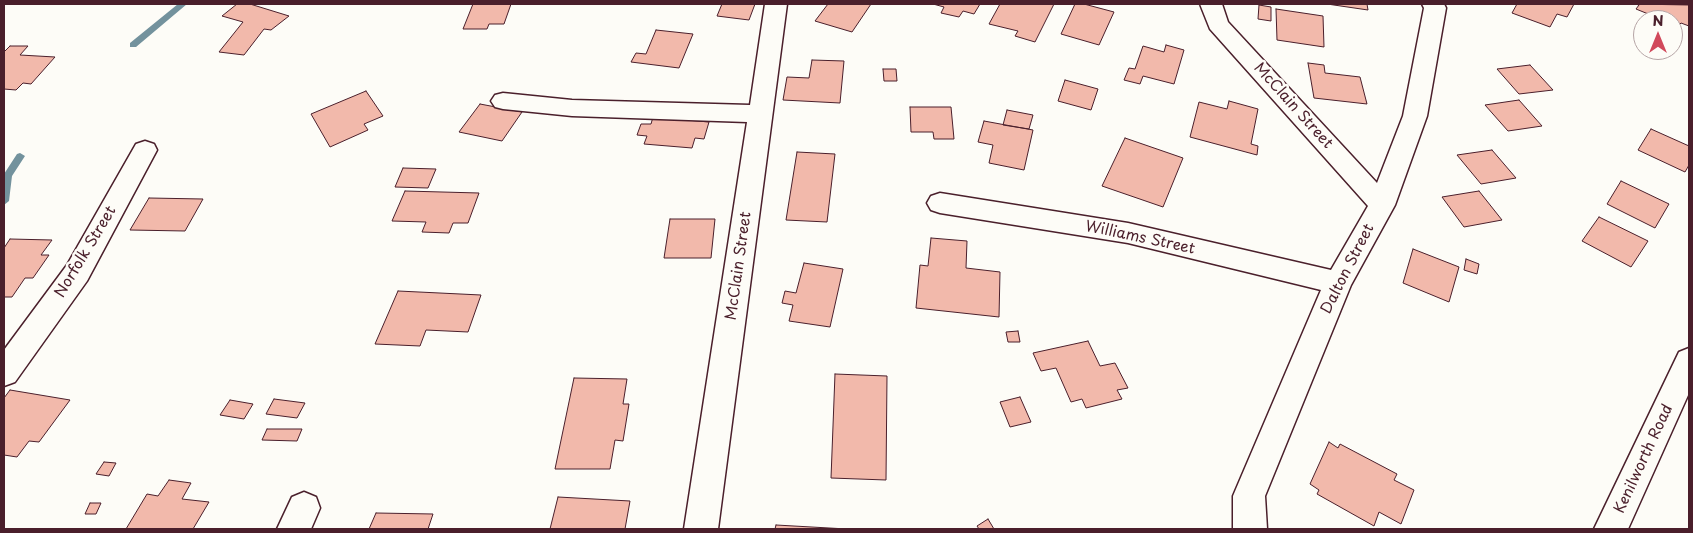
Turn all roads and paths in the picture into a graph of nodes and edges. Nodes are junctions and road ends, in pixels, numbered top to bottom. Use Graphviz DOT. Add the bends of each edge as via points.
graph roads {
  1 [pos="776,4"];
  2 [pos="1211,4"];
  3 [pos="1440,5"];
  4 [pos="503,101"];
  5 [pos="760,114"];
  6 [pos="145,150"];
  7 [pos="940,203"];
  8 [pos="1382,205"];
  9 [pos="1338,283"];
  10 [pos="1689,361"];
  11 [pos="4,373"];
  12 [pos="701,529"];
  13 [pos="1250,529"];
  14 [pos="1611,529"];
  1 -- 5 [label="street, McClain Street"];
  2 -- 8 [label="street, McClain Street" via="1218,24"];
  3 -- 8 [label="street, Dalton Street" via="1415,116"];
  4 -- 5 [label="street" via="572,108"];
  5 -- 12 [label="street, McClain Street"];
  6 -- 11 [label="street, Norfolk Street" via="77,273"];
  7 -- 9 [label="street, Williams Street" via="1128,233"];
  8 -- 9 [label="street, Dalton Street"];
  9 -- 13 [label="street, Dalton Street" via="1249,496"];
  10 -- 14 [label="street, Kenilworth Road"];
}
